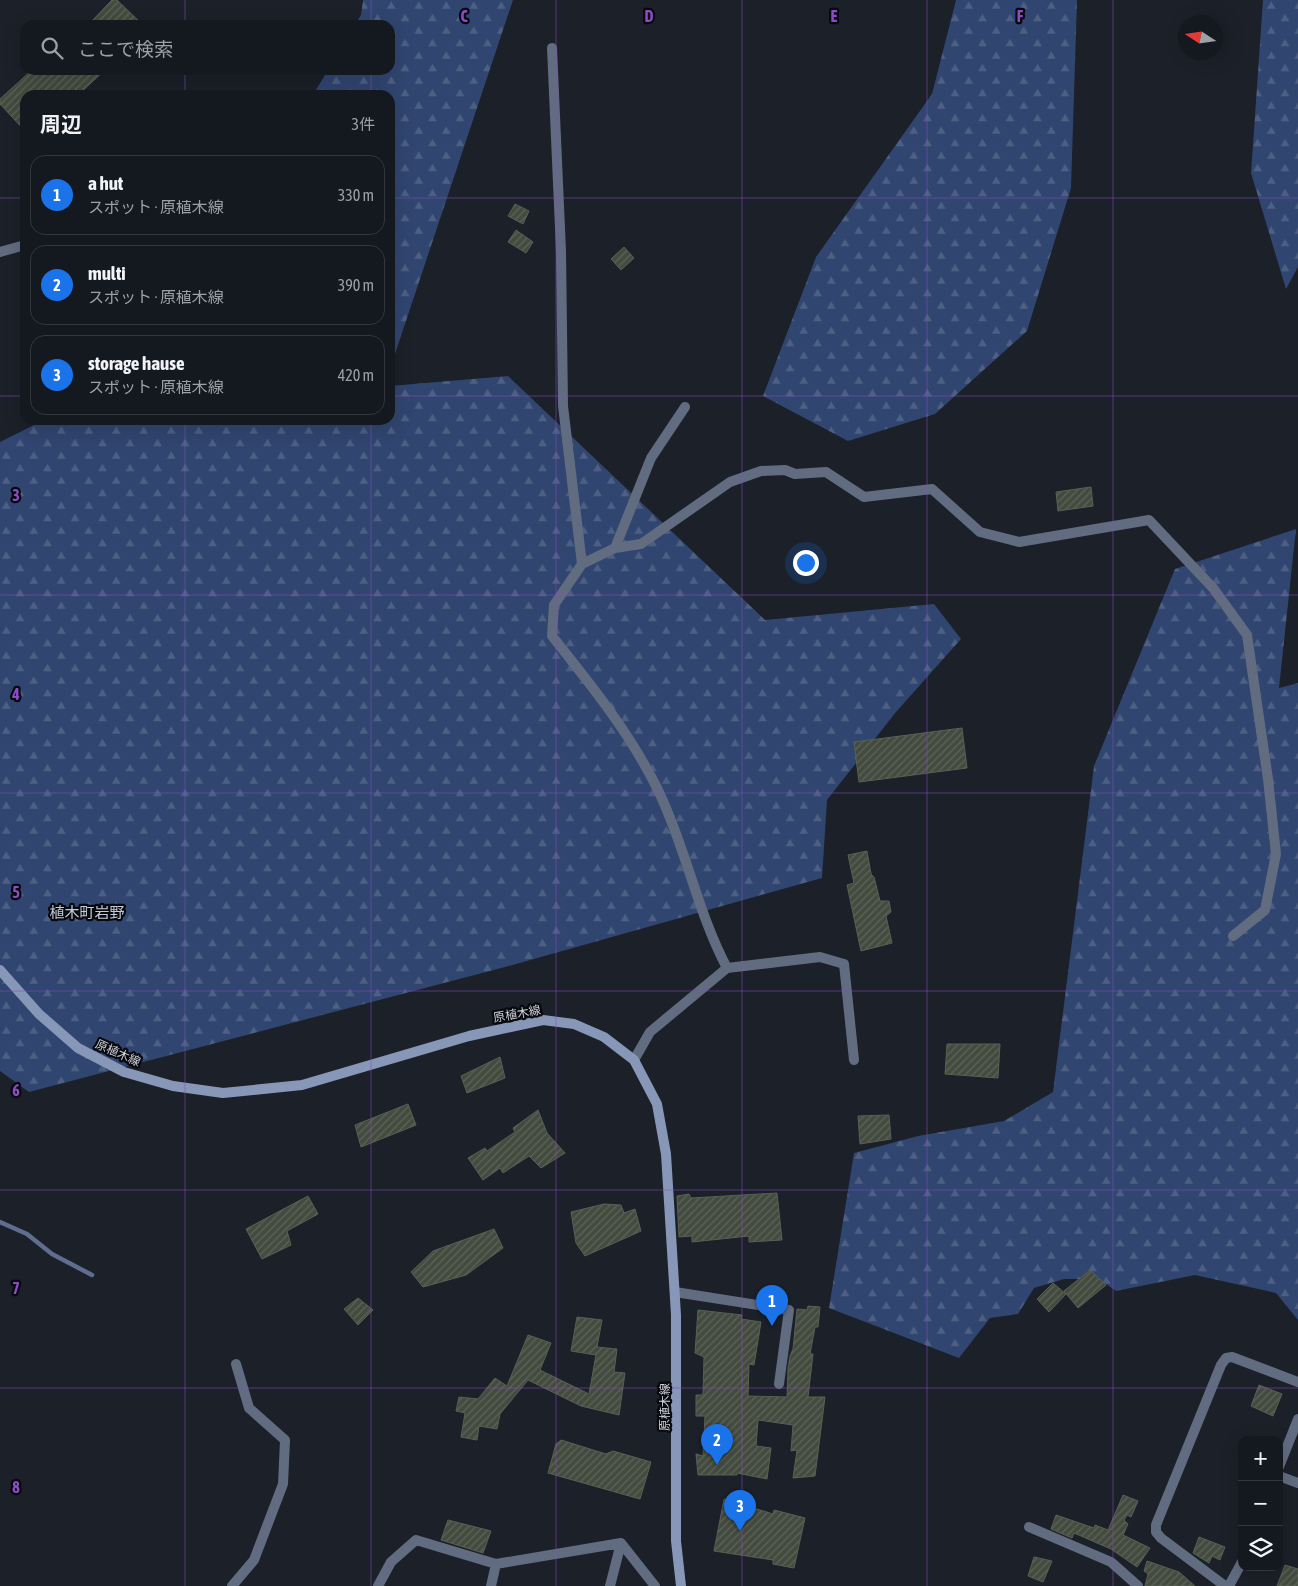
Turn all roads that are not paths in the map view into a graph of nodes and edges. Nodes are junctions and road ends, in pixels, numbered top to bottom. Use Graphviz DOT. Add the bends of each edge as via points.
graph roads {
  1 [pos="552,48"];
  2 [pos="20,246"];
  3 [pos="0,252"];
  4 [pos="685,407"];
  5 [pos="615,548"];
  6 [pos="582,564"];
  7 [pos="1233,936"];
  8 [pos="727,968"];
  9 [pos="0,970"];
  10 [pos="634,1060"];
  11 [pos="854,1060"];
  12 [pos="675,1292"];
  13 [pos="236,1364"];
  14 [pos="1298,1382"];
  15 [pos="779,1384"];
  16 [pos="1298,1419"];
  17 [pos="1283,1457"];
  18 [pos="1283,1477"];
  19 [pos="1298,1483"];
  20 [pos="1029,1527"];
  21 [pos="621,1544"];
  22 [pos="496,1564"];
  23 [pos="1238,1569"];
  24 [pos="232,1586"];
  25 [pos="378,1586"];
  26 [pos="491,1586"];
  27 [pos="610,1586"];
  28 [pos="655,1586"];
  29 [pos="681,1586"];
  30 [pos="1138,1586"];
  31 [pos="1225,1586"];
  32 [pos="1229,1586"];
  1 -- 6 [label="street" via="561,251 563,406"];
  2 -- 3 [label="street"];
  4 -- 5 [label="street" via="651,458"];
  5 -- 6 [label="street"];
  5 -- 7 [label="street" via="641,544 730,482 761,471 826,472 864,497 932,489 980,532 1019,542 1148,520 1214,588 1247,635 1276,854 1265,910"];
  6 -- 8 [label="street" via="554,605 552,636 626,731 658,790 675,829 712,940"];
  8 -- 10 [label="street" via="650,1032"];
  8 -- 11 [label="street" via="820,957 844,964"];
  9 -- 10 [label="main road, 原植木線" via="38,1014 78,1048 124,1072 173,1086 223,1093 302,1086 469,1036 543,1020 574,1024 604,1037"];
  10 -- 12 [label="main road, 原植木線" via="657,1104 666,1154"];
  12 -- 15 [label="street" via="789,1310"];
  12 -- 29 [label="main road, 原植木線" via="676,1541"];
  13 -- 24 [label="street" via="249,1408 285,1440 283,1484 254,1560"];
  14 -- 31 [label="street" via="1232,1357 1226,1358 1156,1525 1156,1532 1161,1538"];
  16 -- 17 [label="street"];
  18 -- 19 [label="street"];
  20 -- 30 [label="street" via="1111,1562"];
  21 -- 22 [label="street"];
  21 -- 27 [label="street"];
  21 -- 28 [label="street"];
  22 -- 25 [label="street" via="416,1540 391,1562"];
  22 -- 26 [label="street"];
  23 -- 32 [label="street"];
}
